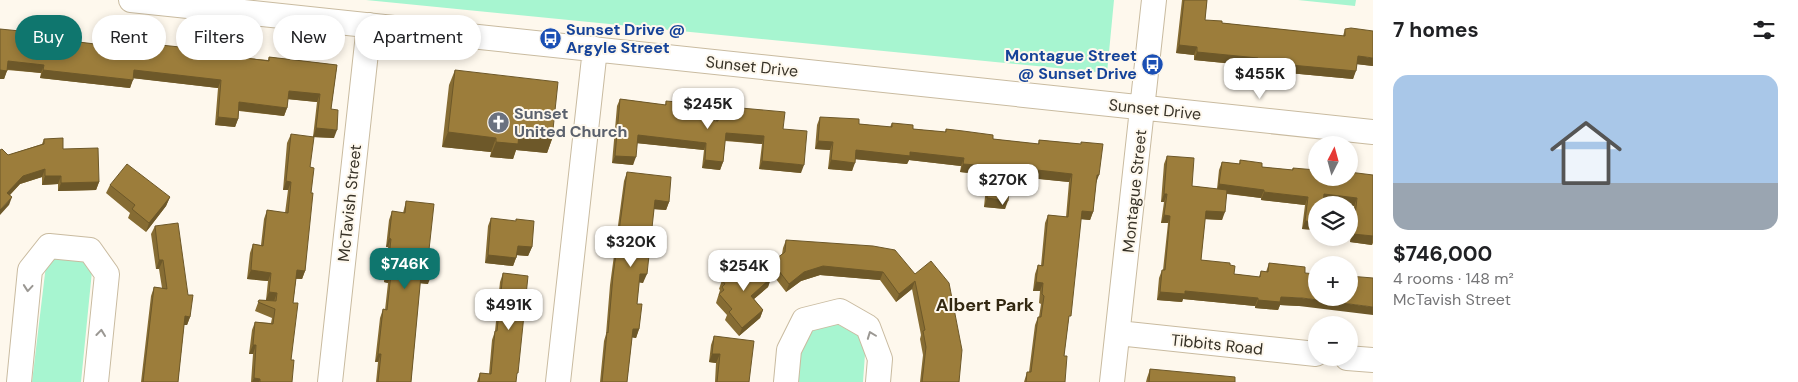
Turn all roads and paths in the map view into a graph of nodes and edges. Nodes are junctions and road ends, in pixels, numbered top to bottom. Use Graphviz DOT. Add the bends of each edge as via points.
graph roads {
  1 [pos="131,0"];
  2 [pos="1154,0"];
  3 [pos="355,24"];
  4 [pos="481,37"];
  5 [pos="595,49"];
  6 [pos="365,60"];
  7 [pos="1143,107"];
  8 [pos="1373,132"];
  9 [pos="1118,333"];
  10 [pos="1308,353"];
  11 [pos="1358,359"];
  12 [pos="1373,360"];
  13 [pos="19,382"];
  14 [pos="96,382"];
  15 [pos="330,382"];
  16 [pos="558,382"];
  17 [pos="786,382"];
  18 [pos="878,382"];
  19 [pos="1112,382"];
  1 -- 3 [label="street, Sunset Drive"];
  2 -- 7 [label="street, Montague Street"];
  4 -- 5 [label="street, Sunset Drive"];
  5 -- 7 [label="street, Sunset Drive"];
  5 -- 16 [label="street"];
  6 -- 15 [label="street, McTavish Street"];
  7 -- 8 [label="street, Sunset Drive"];
  7 -- 9 [label="street, Montague Street"];
  9 -- 10 [label="street, Tibbits Road"];
  9 -- 19 [label="street, Montague Street"];
  11 -- 12 [label="street"];
  14 -- 13 [label="street, one-way" via="107,274 90,250 49,246 30,270"];
  18 -- 17 [label="street, one-way" via="880,360 868,327 840,311 804,320 789,350"];
}
